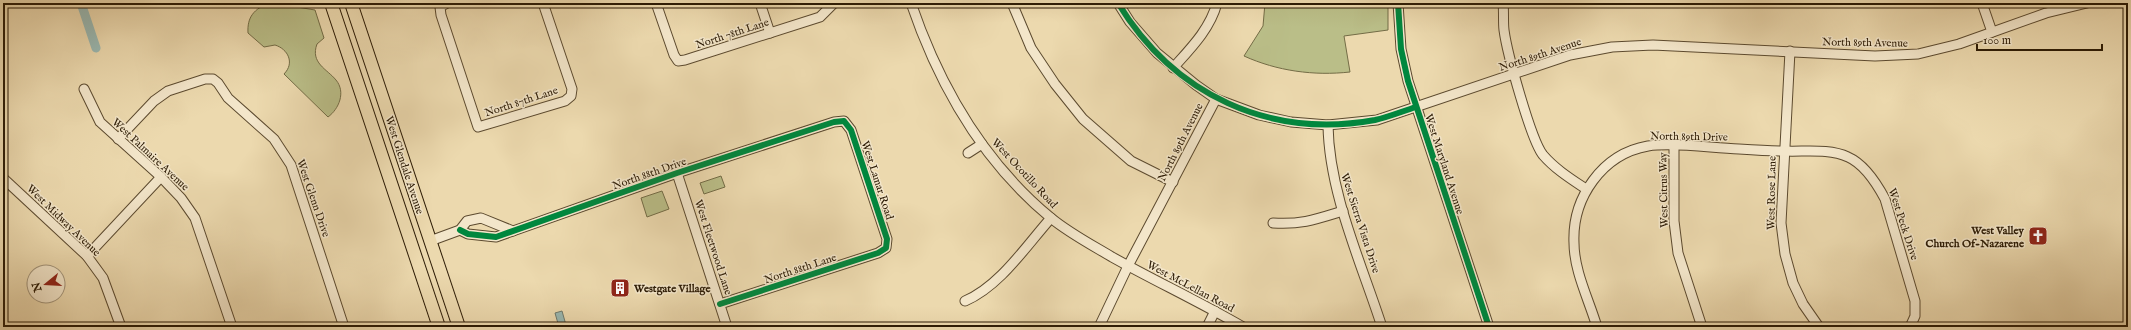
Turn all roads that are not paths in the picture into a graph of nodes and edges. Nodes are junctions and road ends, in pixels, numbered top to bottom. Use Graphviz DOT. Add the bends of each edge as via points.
graph roads {
  1 [pos="331,3"];
  2 [pos="351,3"];
  3 [pos="543,3"];
  4 [pos="656,3"];
  5 [pos="760,3"];
  6 [pos="834,3"];
  7 [pos="911,3"];
  8 [pos="1012,3"];
  9 [pos="1118,3"];
  10 [pos="1217,3"];
  11 [pos="1398,3"];
  12 [pos="1503,3"];
  13 [pos="1982,3"];
  14 [pos="2087,3"];
  15 [pos="444,5"];
  16 [pos="1992,32"];
  17 [pos="770,33"];
  18 [pos="1790,51"];
  19 [pos="1173,68"];
  20 [pos="1515,74"];
  21 [pos="84,89"];
  22 [pos="1216,99"];
  23 [pos="1416,107"];
  24 [pos="844,121"];
  25 [pos="1328,125"];
  26 [pos="118,139"];
  27 [pos="982,144"];
  28 [pos="1674,146"];
  29 [pos="1784,151"];
  30 [pos="968,153"];
  31 [pos="678,174"];
  32 [pos="160,177"];
  33 [pos="3,178"];
  34 [pos="1173,182"];
  35 [pos="1586,189"];
  36 [pos="1343,210"];
  37 [pos="482,218"];
  38 [pos="1051,218"];
  39 [pos="1273,223"];
  40 [pos="460,230"];
  41 [pos="513,231"];
  42 [pos="479,234"];
  43 [pos="430,241"];
  44 [pos="412,247"];
  45 [pos="886,248"];
  46 [pos="87,256"];
  47 [pos="1128,266"];
  48 [pos="965,301"];
  49 [pos="720,304"];
  50 [pos="1215,311"];
  51 [pos="121,327"];
  52 [pos="232,327"];
  53 [pos="344,327"];
  54 [pos="439,327"];
  55 [pos="459,327"];
  56 [pos="727,327"];
  57 [pos="1099,327"];
  58 [pos="1207,327"];
  59 [pos="1243,327"];
  60 [pos="1382,327"];
  61 [pos="1489,327"];
  62 [pos="1597,327"];
  63 [pos="1702,327"];
  64 [pos="1819,327"];
  65 [pos="1910,327"];
  1 -- 44 [label="main road, West Glendale Avenue"];
  2 -- 43 [label="main road, West Glendale Avenue"];
  3 -- 15 [label="street, North 87th Lane" via="572,89 571,96 478,127 441,15"];
  4 -- 17 [label="street, North 78th Lane" via="678,61"];
  5 -- 17 [label="street"];
  6 -- 17 [label="street, North 78th Lane" via="820,17"];
  7 -- 27 [label="street, West Ocotillo Road" via="934,65 954,102"];
  8 -- 34 [label="street" via="1031,48 1055,84 1083,118 1132,161"];
  9 -- 19 [label="street" via="1144,39"];
  10 -- 19 [label="street" via="1214,16"];
  11 -- 23 [label="street, West Maryland Avenue" via="1401,49"];
  12 -- 20 [label="street" via="1504,31"];
  13 -- 16 [label="street"];
  14 -- 16 [label="street, North 89th Avenue"];
  16 -- 18 [label="street, North 89th Avenue" via="1959,44 1918,54 1875,56"];
  18 -- 20 [label="street, North 89th Avenue" via="1626,46 1570,55"];
  18 -- 29 [label="street, West Rose Lane"];
  19 -- 22 [label="street"];
  20 -- 23 [label="street, North 89th Avenue"];
  20 -- 35 [label="street" via="1535,138 1543,154 1559,171"];
  21 -- 26 [label="street, West Palmaire Avenue" via="100,122"];
  22 -- 25 [label="street, North 89th Avenue" via="1259,115 1291,122"];
  22 -- 34 [label="street, North 89th Avenue"];
  23 -- 25 [label="street, North 89th Avenue" via="1377,120"];
  23 -- 61 [label="street, West Maryland Avenue"];
  24 -- 31 [label="street, North 88th Drive" via="834,122"];
  24 -- 45 [label="street, West Lamar Road" via="851,130 887,239"];
  25 -- 36 [label="street, West Sierra Vista Drive" via="1331,165"];
  26 -- 32 [label="street, West Palmaire Avenue"];
  26 -- 53 [label="street, West Glenn Drive" via="154,101 168,91 205,79 218,82 228,98 274,139 291,165"];
  27 -- 30 [label="street"];
  27 -- 38 [label="street, West Ocotillo Road"];
  28 -- 29 [label="street, North 89th Drive"];
  28 -- 35 [label="street, North 89th Drive" via="1635,149 1601,170"];
  28 -- 63 [label="street, West Citrus Way" via="1674,221 1678,253"];
  29 -- 64 [label="street, West Rose Lane" via="1781,223 1785,254 1792,282"];
  29 -- 65 [label="street, West Peck Drive" via="1821,152 1848,157 1878,186 1885,199 1911,284 1916,316"];
  31 -- 41 [label="street, North 88th Drive"];
  31 -- 49 [label="street, West Fleetwood Lane"];
  32 -- 46 [label="street"];
  32 -- 52 [label="street, West Palmaire Avenue" via="181,198 195,218"];
  33 -- 46 [label="street, West Midway Avenue"];
  34 -- 47 [label="street, North 89th Avenue"];
  35 -- 62 [label="street, North 89th Drive" via="1575,220 1574,244 1579,271"];
  36 -- 39 [label="street" via="1306,223"];
  36 -- 60 [label="street, West Sierra Vista Drive"];
  37 -- 40 [label="street" via="467,221"];
  37 -- 41 [label="street"];
  37 -- 42 [label="street"];
  38 -- 47 [label="street, West Ocotillo Road" via="1090,245"];
  38 -- 48 [label="street" via="992,286"];
  40 -- 42 [label="street, North 88th Drive" via="468,234"];
  40 -- 43 [label="street"];
  41 -- 42 [label="street, North 88th Drive" via="496,236"];
  43 -- 44 [label="main road"];
  43 -- 55 [label="main road, West Glendale Avenue"];
  44 -- 54 [label="main road, West Glendale Avenue"];
  45 -- 49 [label="street, North 88th Lane" via="878,253"];
  46 -- 51 [label="street, West Midway Avenue" via="103,278"];
  47 -- 50 [label="street, West McLellan Road"];
  47 -- 57 [label="street"];
  49 -- 56 [label="street, West Fleetwood Lane"];
  50 -- 58 [label="street"];
  50 -- 59 [label="street, West McLellan Road"];
}
